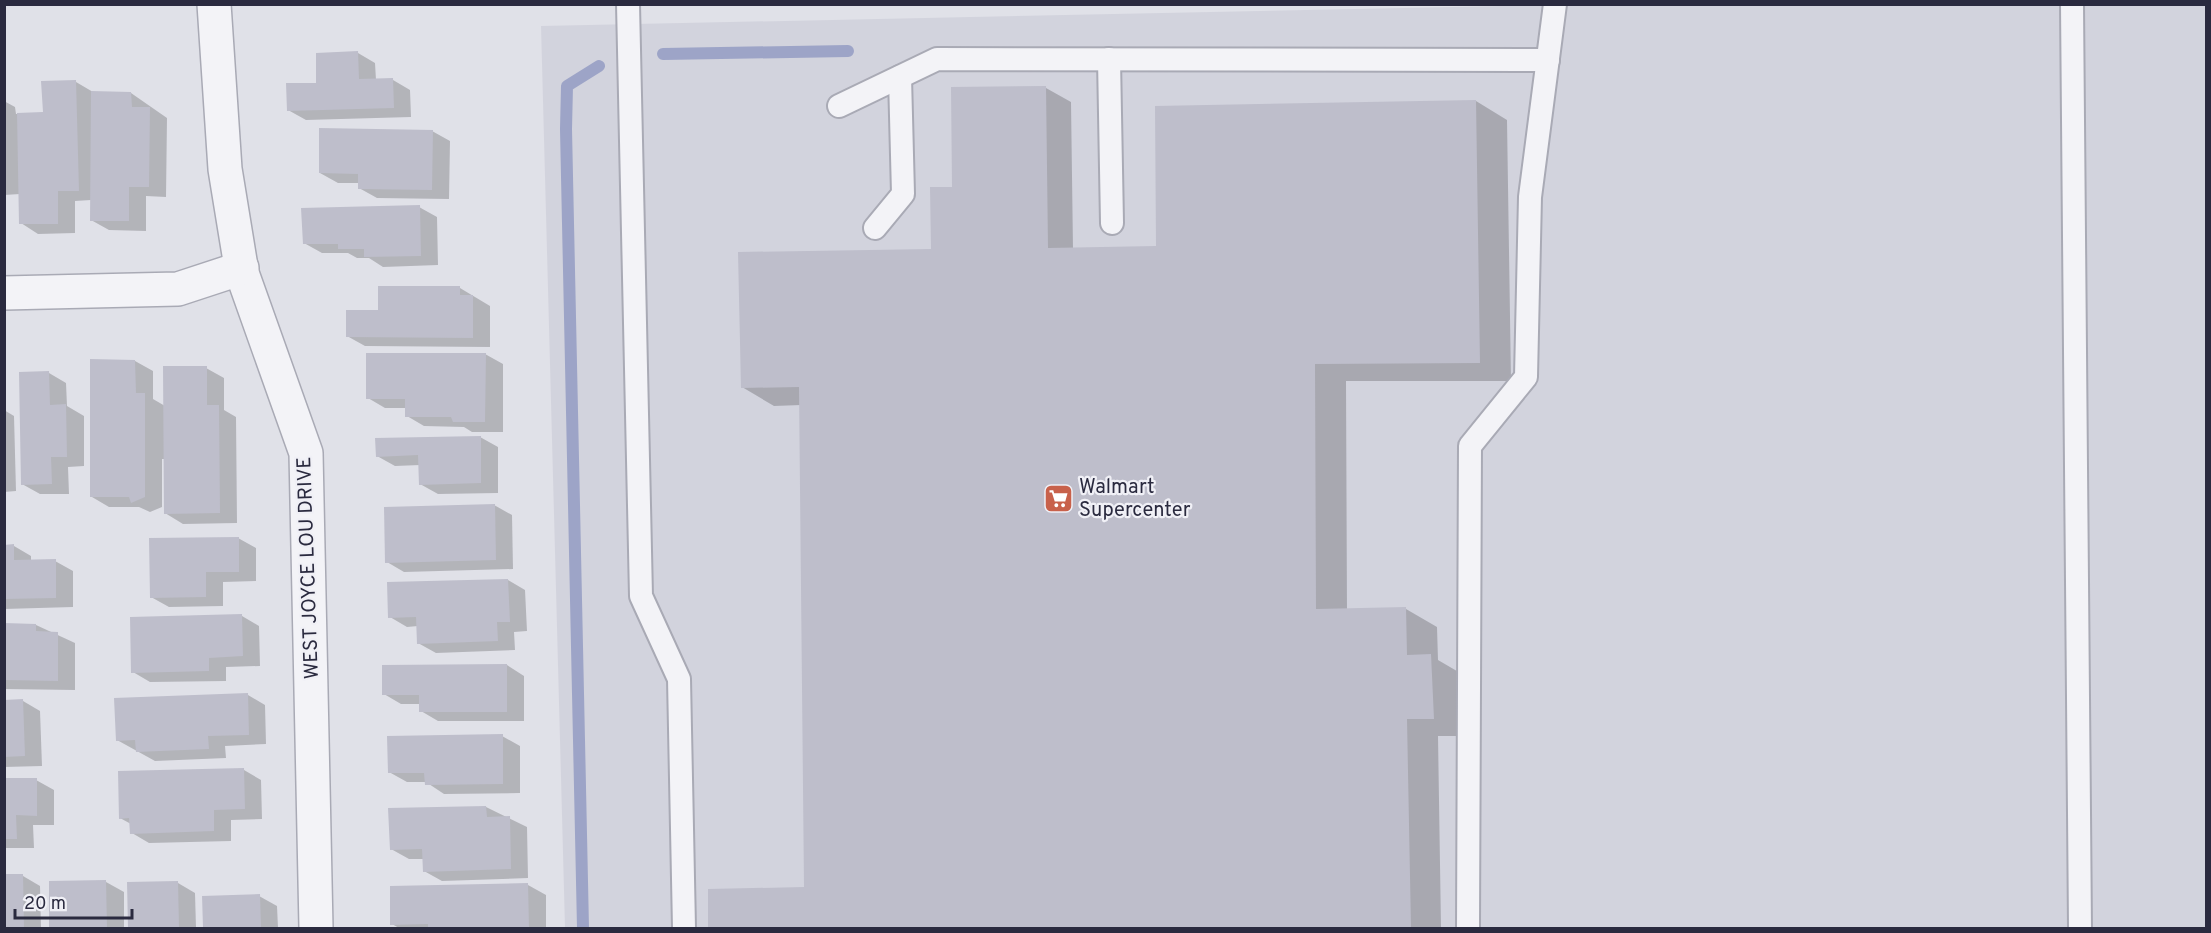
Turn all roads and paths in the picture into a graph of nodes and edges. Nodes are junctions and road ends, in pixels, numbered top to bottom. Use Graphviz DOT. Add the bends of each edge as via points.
graph roads {
  1 [pos="214,4"];
  2 [pos="628,4"];
  3 [pos="1555,4"];
  4 [pos="2072,4"];
  5 [pos="1109,59"];
  6 [pos="1548,60"];
  7 [pos="900,77"];
  8 [pos="839,106"];
  9 [pos="1112,223"];
  10 [pos="875,228"];
  11 [pos="242,268"];
  12 [pos="4,293"];
  13 [pos="316,928"];
  14 [pos="684,928"];
  15 [pos="1468,928"];
  16 [pos="2080,928"];
  1 -- 11 [label="street, WEST JOYCE LOU DRIVE" via="225,169"];
  2 -- 14 [label="lane" via="641,596 679,678"];
  3 -- 6 [label="lane"];
  4 -- 16 [label="lane"];
  5 -- 6 [label="lane"];
  5 -- 7 [label="lane" via="937,59"];
  5 -- 9 [label="lane"];
  6 -- 15 [label="lane" via="1530,197 1526,377 1470,446"];
  7 -- 8 [label="lane"];
  7 -- 10 [label="lane" via="903,194"];
  11 -- 12 [label="street" via="177,289"];
  11 -- 13 [label="street, WEST JOYCE LOU DRIVE" via="306,453"];
}
